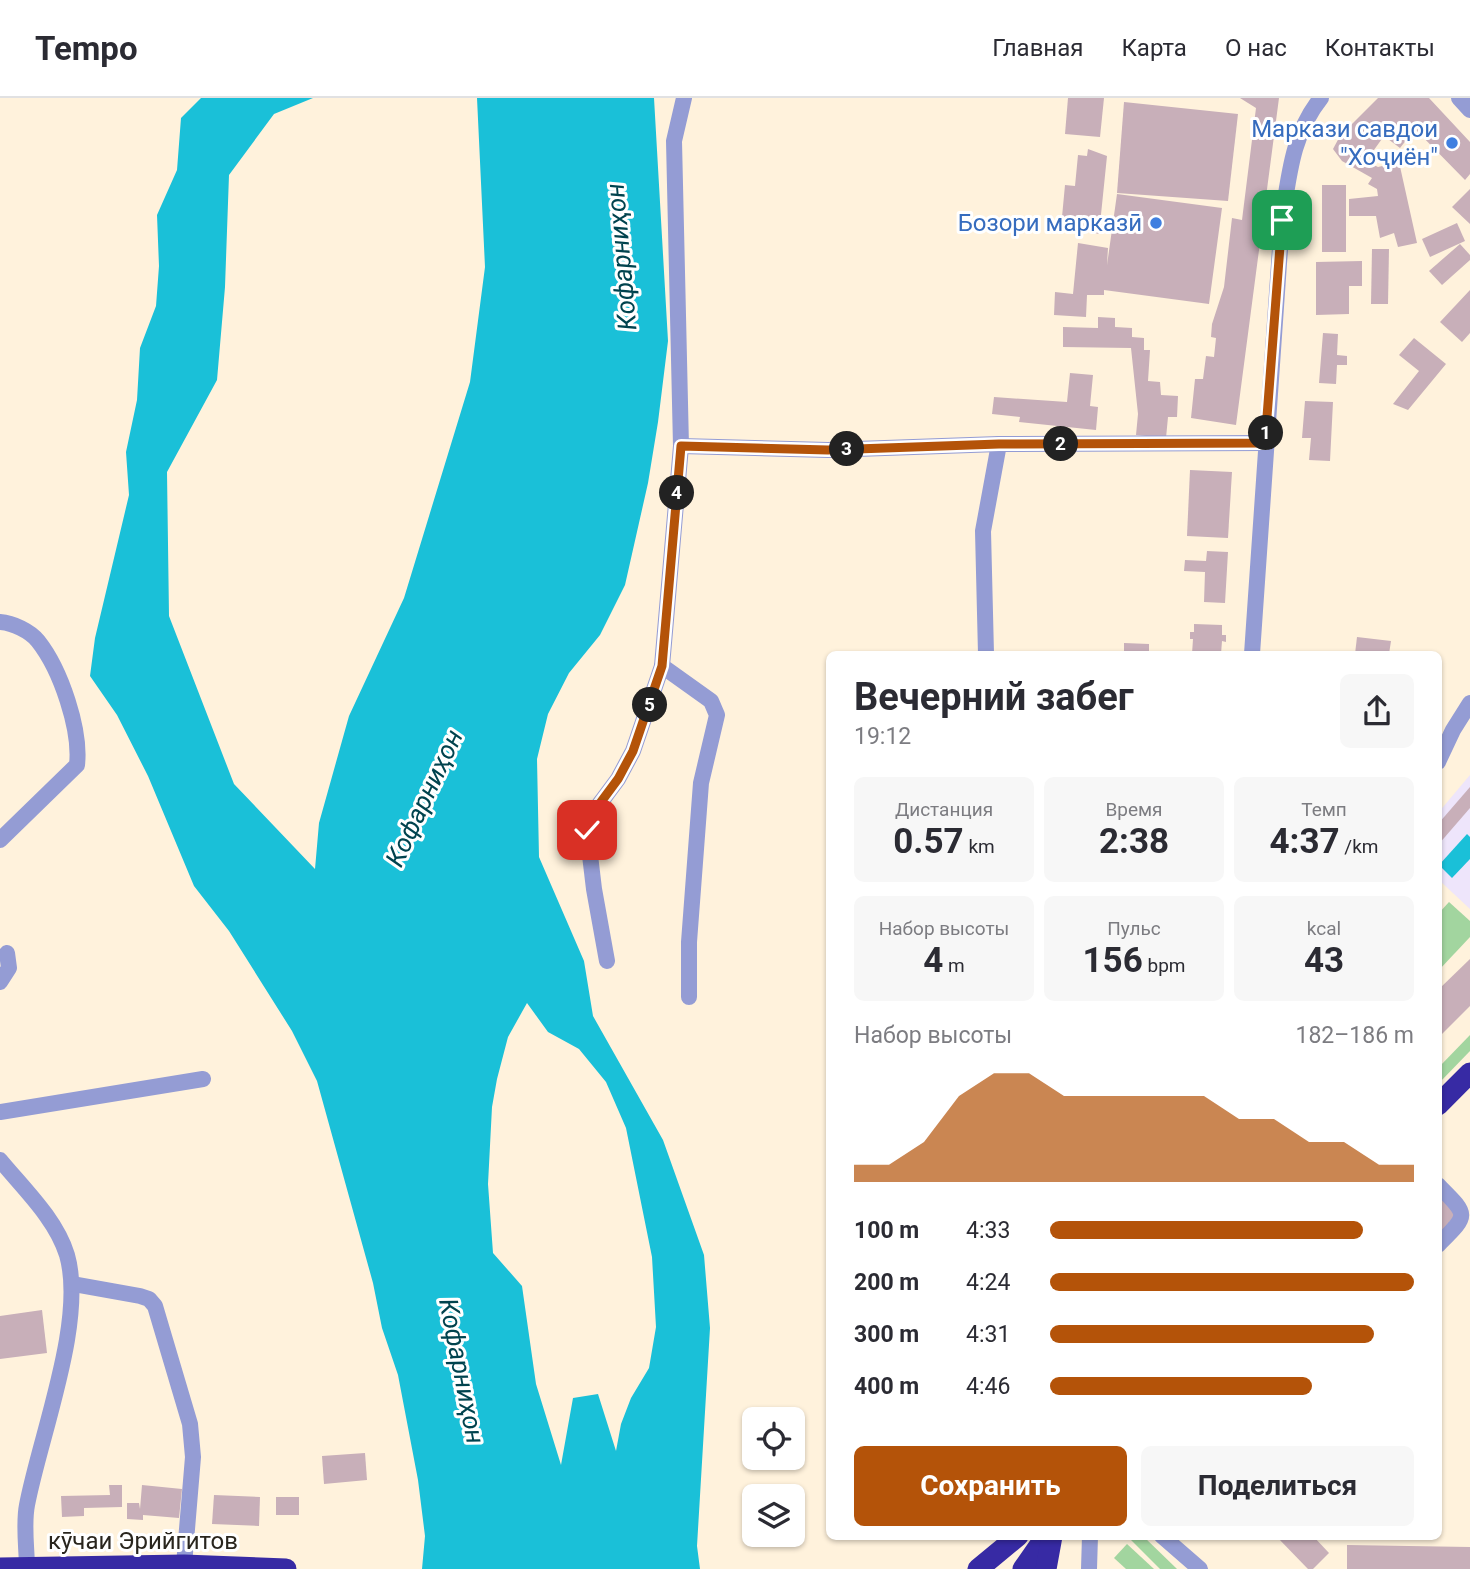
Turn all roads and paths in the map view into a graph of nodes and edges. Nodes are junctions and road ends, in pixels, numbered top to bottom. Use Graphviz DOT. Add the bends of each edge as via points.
graph roads {
  1 [pos="684,98"];
  2 [pos="1459,98"];
  3 [pos="1317,99"];
  4 [pos="1470,110"];
  5 [pos="1265,443"];
  6 [pos="999,444"];
  7 [pos="681,446"];
  8 [pos="0,622"];
  9 [pos="986,651"];
  10 [pos="1252,651"];
  11 [pos="662,666"];
  12 [pos="1470,703"];
  13 [pos="1442,723"];
  14 [pos="1453,730"];
  15 [pos="1442,753"];
  16 [pos="4,829"];
  17 [pos="7,954"];
  18 [pos="607,961"];
  19 [pos="0,982"];
  20 [pos="689,997"];
  21 [pos="1470,1073"];
  22 [pos="203,1079"];
  23 [pos="1470,1090"];
  24 [pos="1442,1101"];
  25 [pos="0,1112"];
  26 [pos="1442,1118"];
  27 [pos="0,1160"];
  28 [pos="1442,1189"];
  29 [pos="1442,1241"];
  30 [pos="73,1283"];
  31 [pos="1013,1540"];
  32 [pos="1043,1540"];
  33 [pos="1051,1540"];
  34 [pos="1090,1540"];
  35 [pos="1167,1540"];
  36 [pos="1089,1563"];
  37 [pos="184,1565"];
  38 [pos="0,1568"];
  39 [pos="27,1568"];
  40 [pos="286,1569"];
  41 [pos="978,1569"];
  42 [pos="1023,1569"];
  43 [pos="1046,1569"];
  44 [pos="1104,1569"];
  45 [pos="1200,1569"];
  1 -- 7 [label="street" via="674,141"];
  2 -- 4 [label="street"];
  3 -- 5 [label="street" via="1300,129 1286,195"];
  5 -- 6 [label="street"];
  5 -- 10 [label="street"];
  6 -- 7 [label="street" via="828,450"];
  6 -- 9 [label="street" via="983,531"];
  7 -- 11 [label="street"];
  8 -- 16 [label="street" via="11,623 37,639 47,654 79,749 77,765"];
  11 -- 18 [label="street" via="633,751 587,830"];
  11 -- 20 [label="street" via="711,701 717,715 701,783"];
  12 -- 14 [label="street"];
  13 -- 14 [label="street"];
  14 -- 15 [label="street"];
  17 -- 19 [label="street" via="9,968"];
  21 -- 24 [label="highway"];
  22 -- 25 [label="street"];
  23 -- 26 [label="highway"];
  27 -- 30 [label="street" via="48,1217 66,1253"];
  28 -- 29 [label="street" via="1463,1215"];
  30 -- 37 [label="street" via="140,1296 155,1306 190,1424 193,1457"];
  30 -- 39 [label="street" via="67,1343 26,1508"];
  31 -- 41 [label="highway"];
  32 -- 42 [label="highway"];
  33 -- 43 [label="highway"];
  34 -- 36 [label="street"];
  35 -- 45 [label="street"];
  36 -- 44 [label="street"];
  37 -- 39 [label="highway, кӯчаи Эрийгитов"];
  37 -- 40 [label="highway, кӯчаи Эрийгитов"];
  38 -- 39 [label="highway, кӯчаи Эрийгитов"];
}
